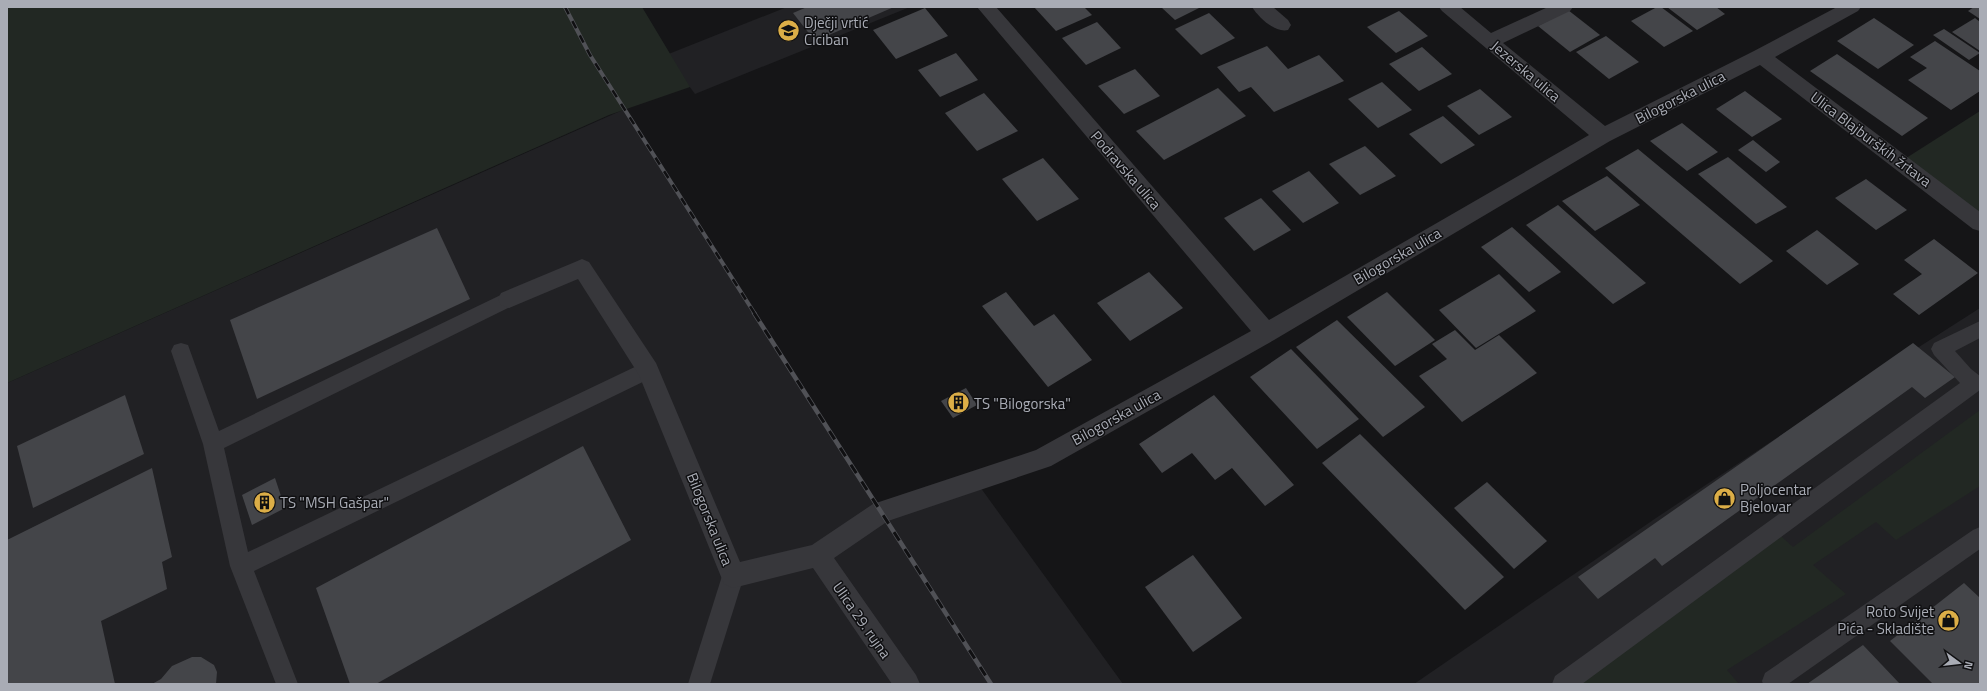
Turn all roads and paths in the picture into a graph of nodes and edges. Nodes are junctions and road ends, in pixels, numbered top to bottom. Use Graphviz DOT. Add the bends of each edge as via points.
graph roads {
  1 [pos="986,7"];
  2 [pos="1261,7"];
  3 [pos="1448,7"];
  4 [pos="1564,7"];
  5 [pos="1852,7"];
  6 [pos="1282,25"];
  7 [pos="1490,41"];
  8 [pos="1761,56"];
  9 [pos="1603,136"];
  10 [pos="1980,223"];
  11 [pos="509,299"];
  12 [pos="1980,329"];
  13 [pos="1266,333"];
  14 [pos="181,350"];
  15 [pos="648,370"];
  16 [pos="213,444"];
  17 [pos="1980,524"];
  18 [pos="1980,530"];
  19 [pos="1980,537"];
  20 [pos="818,555"];
  21 [pos="241,566"];
  22 [pos="733,576"];
  23 [pos="1773,681"];
  24 [pos="287,684"];
  25 [pos="699,684"];
  26 [pos="907,684"];
  27 [pos="1563,684"];
  1 -- 13 [label="street, Podravska ulica"];
  2 -- 6 [label="street"];
  3 -- 7 [label="street, Jezerska ulica"];
  4 -- 7 [label="street"];
  5 -- 8 [label="street, Bilogorska ulica"];
  7 -- 9 [label="street, Jezerska ulica"];
  8 -- 9 [label="street, Bilogorska ulica"];
  8 -- 10 [label="street, Ulica Blajburških žrtava"];
  9 -- 13 [label="street, Bilogorska ulica"];
  11 -- 15 [label="street, Bilogorska ulica" via="582,268"];
  11 -- 16 [label="lane"];
  12 -- 27 [label="lane" via="1941,349 1974,383"];
  13 -- 20 [label="street, Bilogorska ulica" via="1043,458 881,512"];
  14 -- 16 [label="lane"];
  15 -- 21 [label="lane"];
  15 -- 22 [label="street, Bilogorska ulica"];
  16 -- 21 [label="lane"];
  17 -- 18 [label="lane" via="1977,527"];
  19 -- 23 [label="lane"];
  20 -- 22 [label="street, Bilogorska ulica"];
  20 -- 26 [label="street, Ulica 29. rujna"];
  21 -- 24 [label="lane"];
  22 -- 25 [label="lane"];
}
